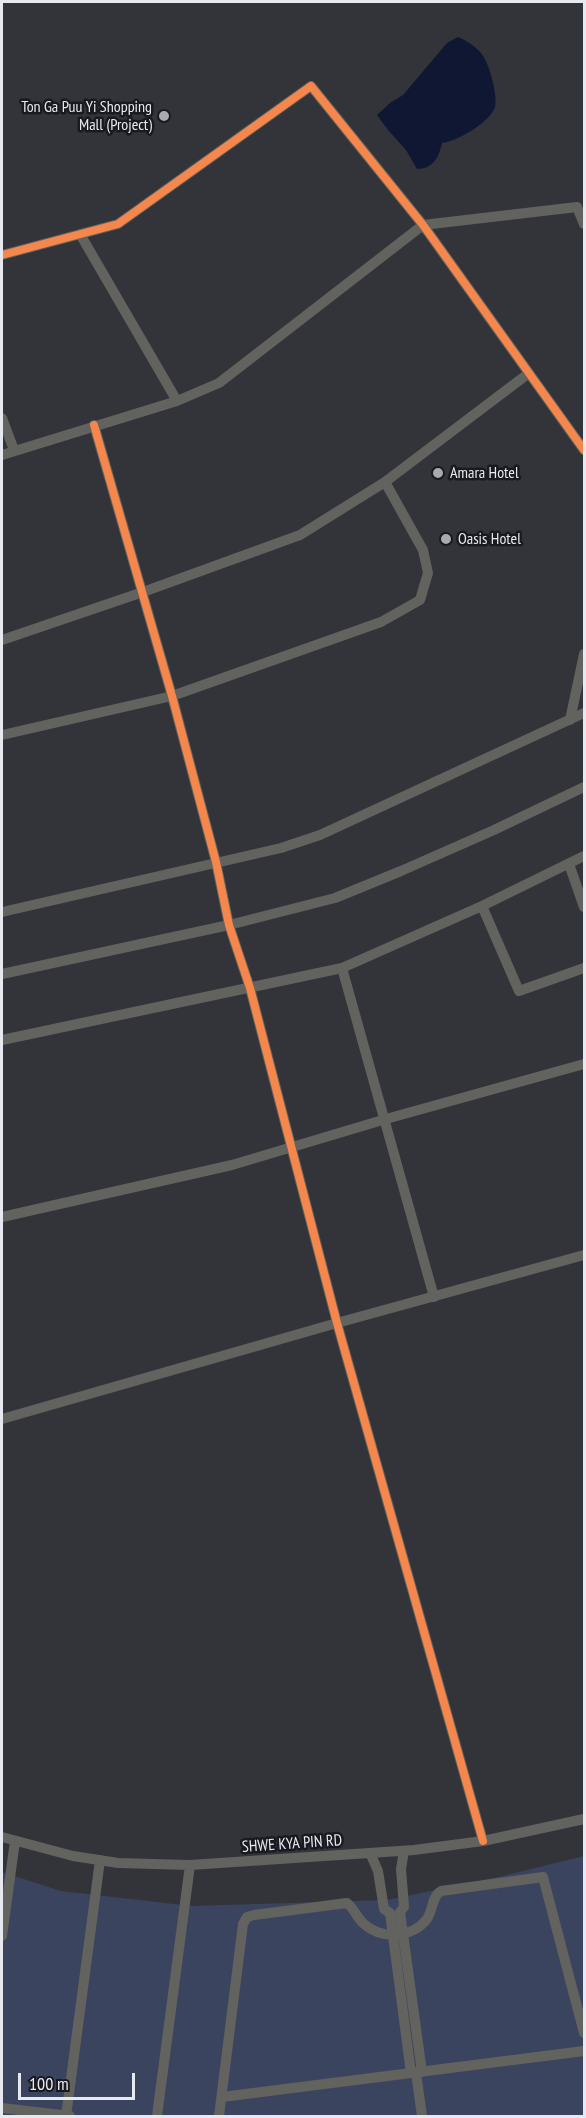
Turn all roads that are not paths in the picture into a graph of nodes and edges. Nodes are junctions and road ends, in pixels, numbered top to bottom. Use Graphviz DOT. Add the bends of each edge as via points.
graph roads {
  1 [pos="585,224"];
  2 [pos="423,225"];
  3 [pos="81,234"];
  4 [pos="2,255"];
  5 [pos="529,373"];
  6 [pos="177,401"];
  7 [pos="2,418"];
  8 [pos="94,425"];
  9 [pos="14,450"];
  10 [pos="585,450"];
  11 [pos="2,455"];
  12 [pos="385,482"];
  13 [pos="143,592"];
  14 [pos="2,640"];
  15 [pos="585,654"];
  16 [pos="172,696"];
  17 [pos="585,714"];
  18 [pos="570,720"];
  19 [pos="2,735"];
  20 [pos="585,787"];
  21 [pos="585,856"];
  22 [pos="216,862"];
  23 [pos="569,864"];
  24 [pos="482,906"];
  25 [pos="585,907"];
  26 [pos="2,912"];
  27 [pos="229,925"];
  28 [pos="342,968"];
  29 [pos="585,968"];
  30 [pos="2,974"];
  31 [pos="249,988"];
  32 [pos="2,1040"];
  33 [pos="585,1064"];
  34 [pos="386,1119"];
  35 [pos="292,1147"];
  36 [pos="2,1217"];
  37 [pos="585,1256"];
  38 [pos="434,1297"];
  39 [pos="337,1323"];
  40 [pos="2,1419"];
  41 [pos="585,1819"];
  42 [pos="2,1837"];
  43 [pos="15,1840"];
  44 [pos="483,1841"];
  45 [pos="404,1851"];
  46 [pos="370,1853"];
  47 [pos="100,1860"];
  48 [pos="190,1865"];
  49 [pos="398,1934"];
  50 [pos="2,1936"];
  51 [pos="585,2033"];
  52 [pos="585,2051"];
  53 [pos="416,2073"];
  54 [pos="222,2097"];
  55 [pos="2,2108"];
  56 [pos="68,2116"];
  57 [pos="158,2116"];
  58 [pos="219,2116"];
  59 [pos="422,2116"];
  1 -- 2 [label="street" via="577,207"];
  2 -- 3 [label="street" via="311,86 118,224"];
  2 -- 5 [label="street"];
  2 -- 6 [label="street" via="219,383"];
  3 -- 4 [label="street"];
  3 -- 6 [label="street"];
  5 -- 10 [label="street"];
  5 -- 12 [label="street"];
  6 -- 8 [label="street"];
  7 -- 9 [label="street"];
  8 -- 9 [label="street"];
  8 -- 13 [label="street"];
  9 -- 11 [label="street"];
  12 -- 13 [label="street" via="300,535"];
  12 -- 16 [label="street" via="423,550 428,573 420,600 381,622"];
  13 -- 14 [label="street"];
  13 -- 16 [label="street"];
  15 -- 18 [label="street"];
  16 -- 19 [label="street"];
  16 -- 22 [label="street"];
  17 -- 18 [label="street"];
  18 -- 22 [label="street" via="320,835"];
  20 -- 27 [label="street" via="335,898"];
  21 -- 23 [label="street"];
  22 -- 26 [label="street"];
  22 -- 27 [label="street"];
  23 -- 24 [label="street"];
  23 -- 25 [label="street"];
  24 -- 28 [label="street"];
  24 -- 29 [label="street" via="519,991"];
  27 -- 30 [label="street"];
  27 -- 31 [label="street"];
  28 -- 31 [label="street"];
  28 -- 34 [label="street"];
  31 -- 32 [label="street"];
  31 -- 35 [label="street"];
  33 -- 34 [label="street"];
  34 -- 35 [label="street"];
  34 -- 38 [label="street"];
  35 -- 36 [label="street" via="232,1165"];
  35 -- 39 [label="street"];
  37 -- 38 [label="street"];
  38 -- 39 [label="street"];
  39 -- 40 [label="street"];
  39 -- 44 [label="street"];
  41 -- 44 [label="street, SHWE KYA PIN RD"];
  42 -- 43 [label="street, SHWE KYA PIN RD"];
  43 -- 47 [label="street, SHWE KYA PIN RD"];
  43 -- 50 [label="street"];
  44 -- 45 [label="street, SHWE KYA PIN RD"];
  45 -- 46 [label="street, SHWE KYA PIN RD"];
  45 -- 49 [label="street" via="404,1907"];
  46 -- 48 [label="street, SHWE KYA PIN RD"];
  46 -- 49 [label="street" via="378,1871 384,1909 390,1913"];
  47 -- 48 [label="street, SHWE KYA PIN RD"];
  47 -- 56 [label="street"];
  48 -- 57 [label="street"];
  49 -- 51 [label="street" via="413,1930 427,1918 441,1891 543,1877"];
  49 -- 53 [label="street"];
  49 -- 54 [label="street" via="384,1935 370,1929 346,1903 247,1917"];
  52 -- 53 [label="street"];
  53 -- 54 [label="street"];
  53 -- 59 [label="street"];
  54 -- 58 [label="street"];
  55 -- 56 [label="street"];
}
